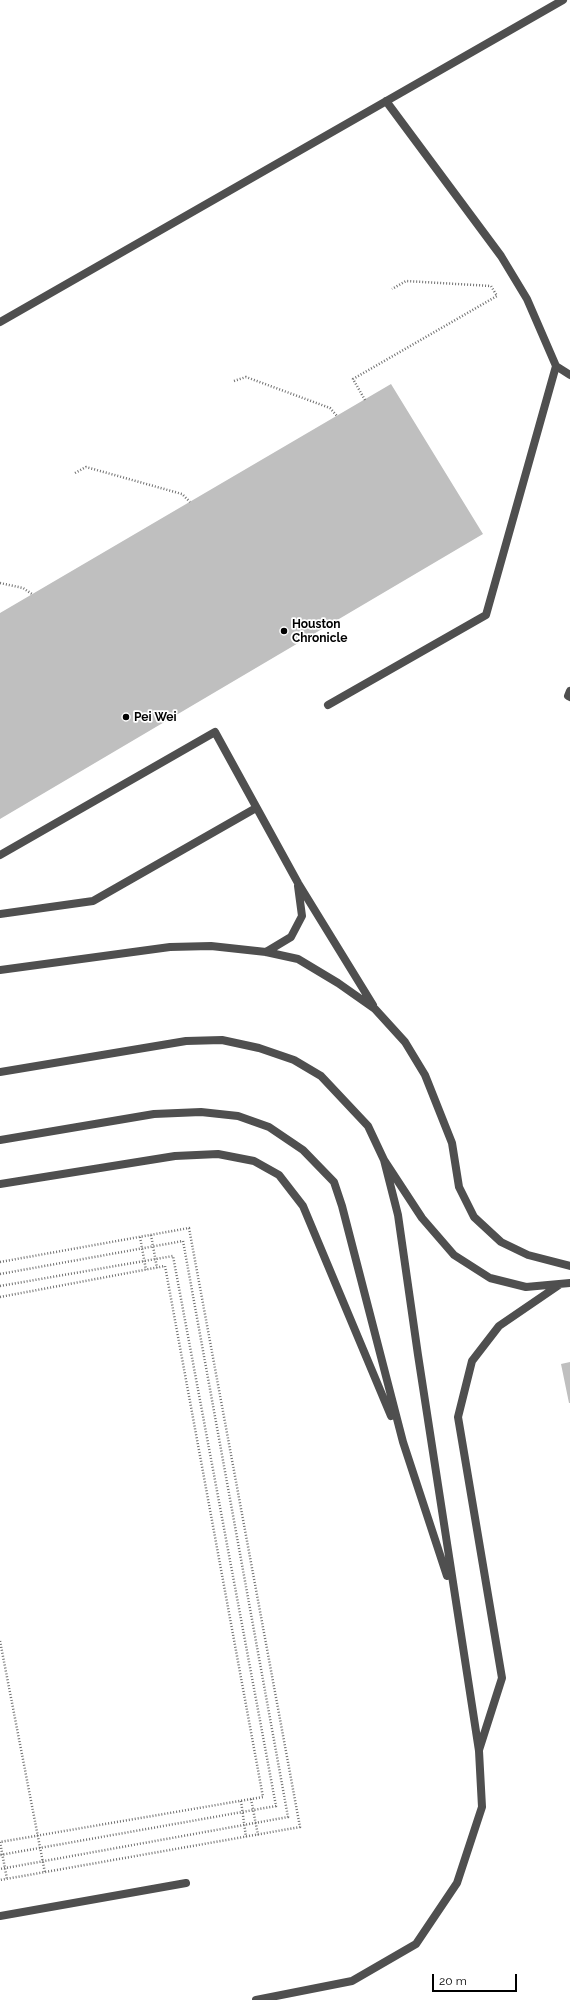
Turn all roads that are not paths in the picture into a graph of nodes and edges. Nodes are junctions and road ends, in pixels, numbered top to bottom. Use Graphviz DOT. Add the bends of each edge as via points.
graph roads {
  1 [pos="563,0"];
  2 [pos="386,101"];
  3 [pos="0,322"];
  4 [pos="556,366"];
  5 [pos="570,375"];
  6 [pos="570,691"];
  7 [pos="570,697"];
  8 [pos="328,705"];
  9 [pos="256,808"];
  10 [pos="0,855"];
  11 [pos="298,883"];
  12 [pos="0,914"];
  13 [pos="266,952"];
  14 [pos="0,970"];
  15 [pos="376,1009"];
  16 [pos="0,1072"];
  17 [pos="0,1140"];
  18 [pos="384,1160"];
  19 [pos="0,1184"];
  20 [pos="570,1266"];
  21 [pos="570,1283"];
  22 [pos="560,1285"];
  23 [pos="402,1442"];
  24 [pos="454,1598"];
  25 [pos="478,1751"];
  26 [pos="186,1883"];
  27 [pos="0,1916"];
  28 [pos="256,2000"];
  1 -- 2 [label="lane"];
  2 -- 3 [label="lane"];
  2 -- 4 [label="lane" via="501,256 527,299"];
  4 -- 5 [label="lane"];
  4 -- 8 [label="lane" via="486,615"];
  6 -- 7 [label="lane"];
  9 -- 10 [label="lane" via="215,732"];
  9 -- 11 [label="lane"];
  9 -- 12 [label="lane" via="93,901"];
  11 -- 13 [label="lane" via="302,916 291,937"];
  11 -- 15 [label="lane"];
  13 -- 14 [label="lane" via="211,946 170,947"];
  13 -- 15 [label="lane" via="298,959"];
  15 -- 20 [label="lane" via="405,1042 425,1075 452,1143 459,1187 474,1216 501,1242 528,1254"];
  16 -- 18 [label="lane" via="186,1042 222,1040 259,1048 294,1060 321,1076 368,1126"];
  17 -- 23 [label="lane" via="154,1114 201,1112 244,1118 269,1127 303,1150 334,1182"];
  18 -- 22 [label="lane" via="422,1218 454,1255 490,1278 526,1287"];
  18 -- 24 [label="lane" via="398,1215"];
  19 -- 23 [label="lane" via="175,1156 218,1154 254,1161 279,1175 303,1206"];
  21 -- 22 [label="lane"];
  22 -- 25 [label="lane" via="499,1326 472,1361 458,1417 502,1678"];
  23 -- 24 [label="lane"];
  24 -- 25 [label="lane"];
  25 -- 28 [label="lane" via="482,1807 457,1883 416,1944 352,1981"];
  26 -- 27 [label="lane"];
}
